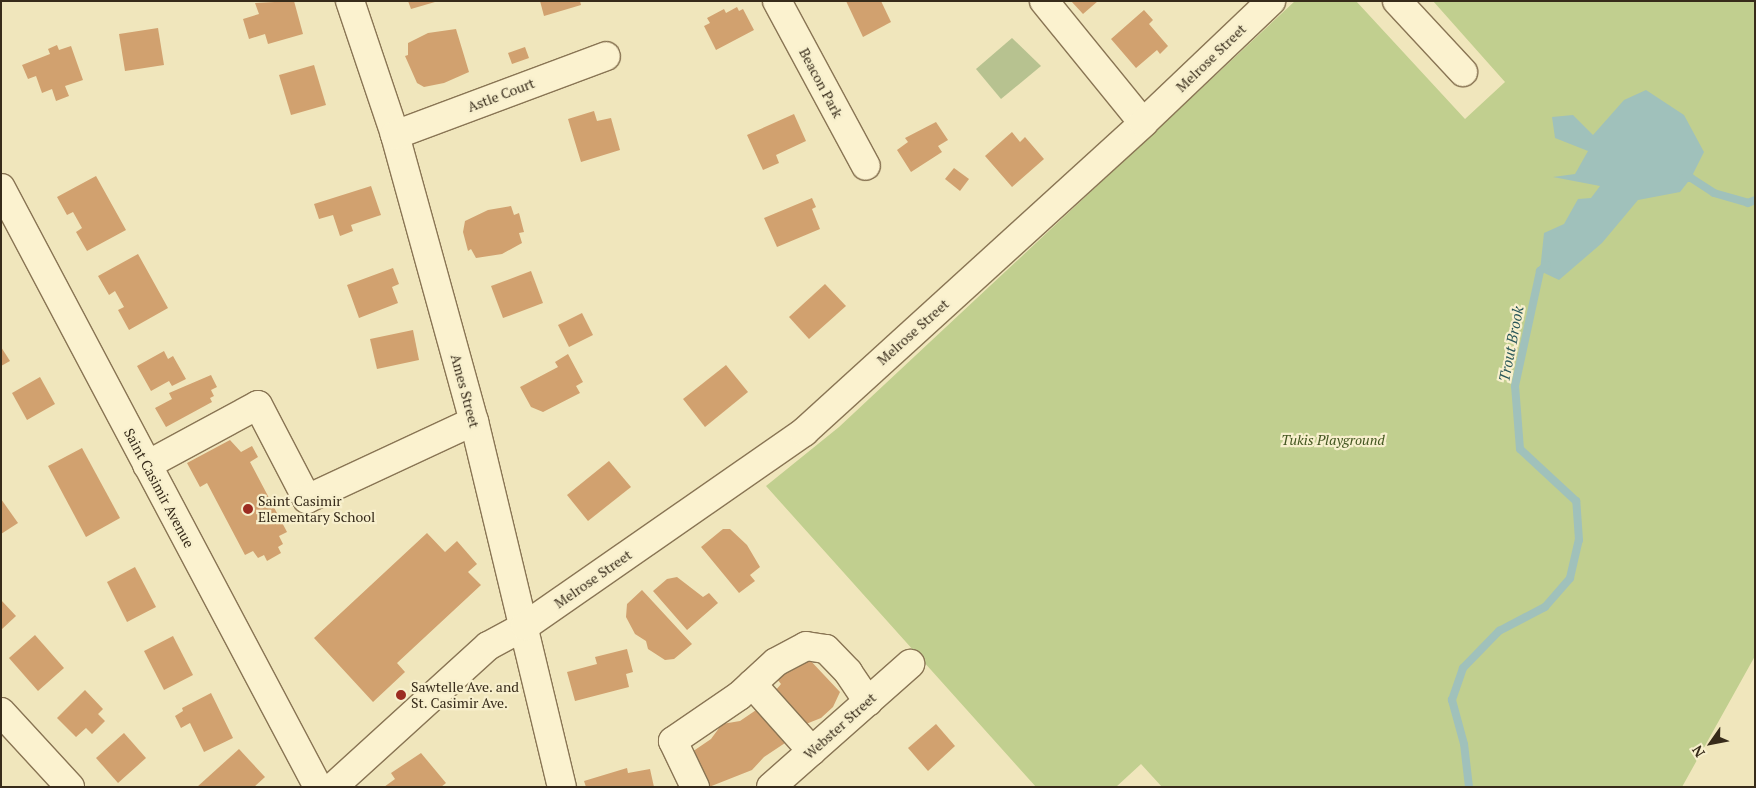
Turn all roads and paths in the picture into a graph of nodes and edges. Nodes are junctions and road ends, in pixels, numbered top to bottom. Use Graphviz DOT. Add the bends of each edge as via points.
graph roads {
  1 [pos="350,1"];
  2 [pos="777,1"];
  3 [pos="1044,1"];
  4 [pos="1271,1"];
  5 [pos="1397,1"];
  6 [pos="606,56"];
  7 [pos="1462,72"];
  8 [pos="1143,123"];
  9 [pos="395,135"];
  10 [pos="866,166"];
  11 [pos="1,188"];
  12 [pos="474,422"];
  13 [pos="147,465"];
  14 [pos="525,626"];
  15 [pos="910,664"];
  16 [pos="752,684"];
  17 [pos="868,702"];
  18 [pos="1,712"];
  19 [pos="812,751"];
  20 [pos="70,787"];
  21 [pos="318,787"];
  22 [pos="333,787"];
  23 [pos="562,787"];
  24 [pos="695,787"];
  25 [pos="772,787"];
  1 -- 9 [label="street, Ames Street"];
  2 -- 10 [label="street, Beacon Park"];
  3 -- 8 [label="street"];
  4 -- 8 [label="street, Melrose Street"];
  5 -- 7 [label="street"];
  6 -- 9 [label="street, Astle Court"];
  8 -- 14 [label="street, Melrose Street" via="804,432"];
  9 -- 12 [label="street, Ames Street"];
  11 -- 13 [label="street, Saint Casimir Avenue"];
  12 -- 13 [label="street" via="307,499 258,405"];
  12 -- 14 [label="street, Ames Street"];
  13 -- 21 [label="street, Saint Casimir Avenue"];
  14 -- 22 [label="street, Melrose Street" via="488,646"];
  14 -- 23 [label="street, Ames Street"];
  15 -- 17 [label="street, Webster Street"];
  16 -- 17 [label="street" via="776,662 806,646 826,649 848,672"];
  16 -- 19 [label="street"];
  16 -- 24 [label="street" via="673,741"];
  17 -- 19 [label="street, Webster Street"];
  18 -- 20 [label="street"];
  19 -- 25 [label="street, Webster Street"];
}
